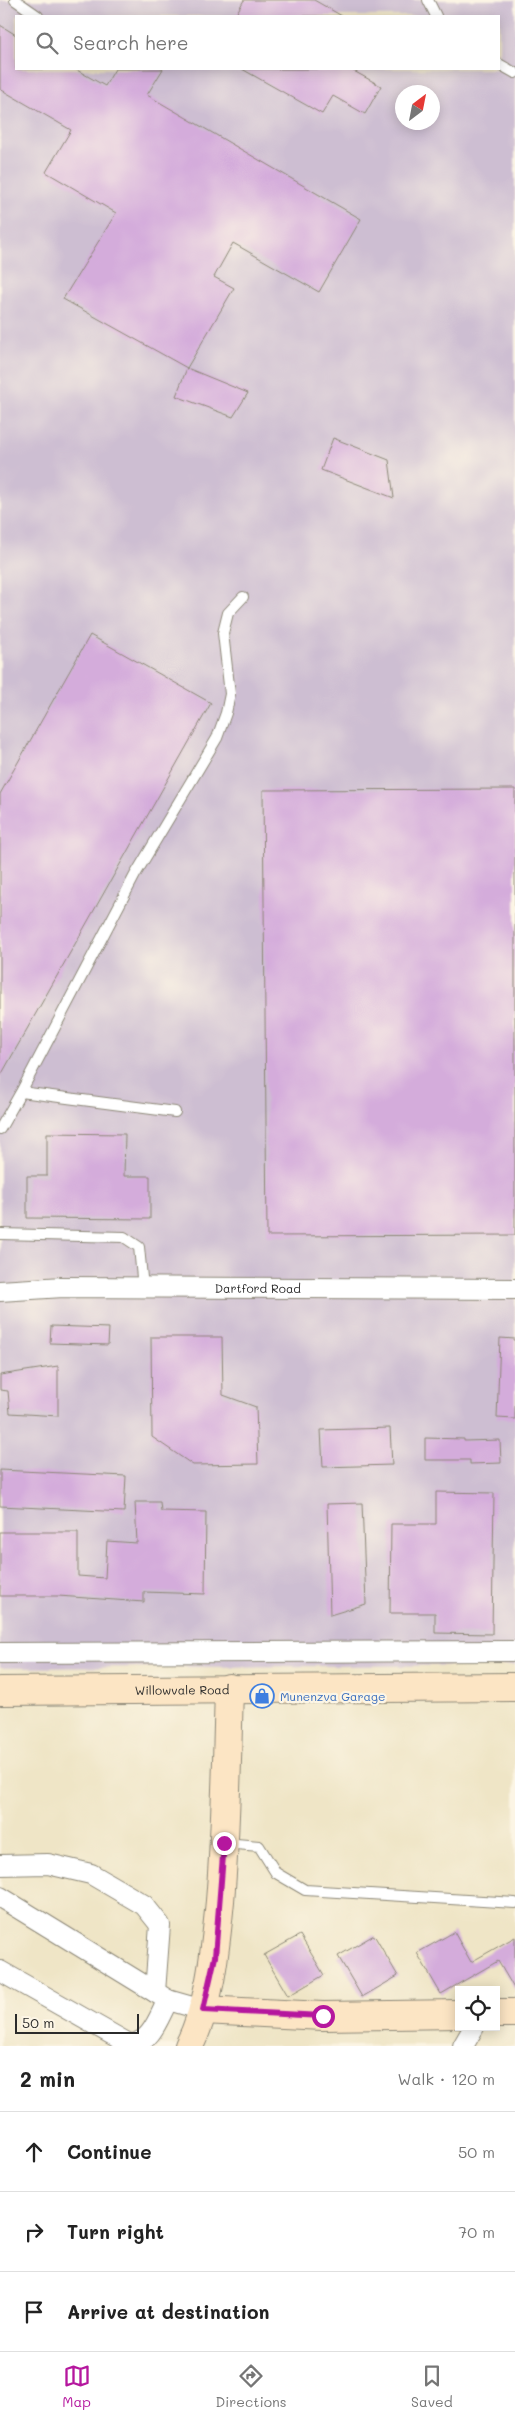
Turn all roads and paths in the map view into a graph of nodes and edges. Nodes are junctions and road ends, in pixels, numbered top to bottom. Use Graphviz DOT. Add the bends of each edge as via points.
graph roads {
  1 [pos="14,0"];
  2 [pos="428,0"];
  3 [pos="36,15"];
  4 [pos="436,15"];
  5 [pos="500,65"];
  6 [pos="515,73"];
  7 [pos="243,597"];
  8 [pos="21,1092"];
  9 [pos="175,1112"];
  10 [pos="0,1129"];
  11 [pos="0,1234"];
  12 [pos="143,1288"];
  13 [pos="515,1288"];
  14 [pos="0,1292"];
  15 [pos="515,1651"];
  16 [pos="0,1653"];
  17 [pos="515,1687"];
  18 [pos="229,1688"];
  19 [pos="0,1691"];
  20 [pos="224,1843"];
  21 [pos="0,1865"];
  22 [pos="0,1898"];
  23 [pos="515,1902"];
  24 [pos="0,1971"];
  25 [pos="162,1996"];
  26 [pos="203,2010"];
  27 [pos="500,2013"];
  28 [pos="515,2013"];
  29 [pos="455,2014"];
  30 [pos="472,2031"];
  31 [pos="189,2046"];
  32 [pos="464,2046"];
  1 -- 3 [label="lane"];
  2 -- 4 [label="lane"];
  5 -- 6 [label="lane"];
  7 -- 8 [label="lane" via="228,613 223,633 230,694 217,738 136,875"];
  8 -- 9 [label="lane"];
  8 -- 10 [label="lane"];
  11 -- 12 [label="lane" via="124,1237 139,1247"];
  12 -- 13 [label="street, Dartford Road"];
  12 -- 14 [label="street, Dartford Road"];
  15 -- 16 [label="street"];
  17 -- 18 [label="street, Willowvale Road"];
  18 -- 19 [label="street, Willowvale Road"];
  18 -- 20 [label="street"];
  20 -- 23 [label="lane" via="259,1846 276,1873 305,1890"];
  20 -- 26 [label="street" via="215,1957"];
  21 -- 25 [label="street" via="48,1864 91,1874 144,1905 160,1925"];
  22 -- 25 [label="street"];
  24 -- 25 [label="street" via="128,2044 143,2042 148,2036"];
  25 -- 26 [label="street"];
  26 -- 29 [label="street" via="323,2016"];
  26 -- 31 [label="street"];
  27 -- 28 [label="street"];
  30 -- 32 [label="street"];
}
